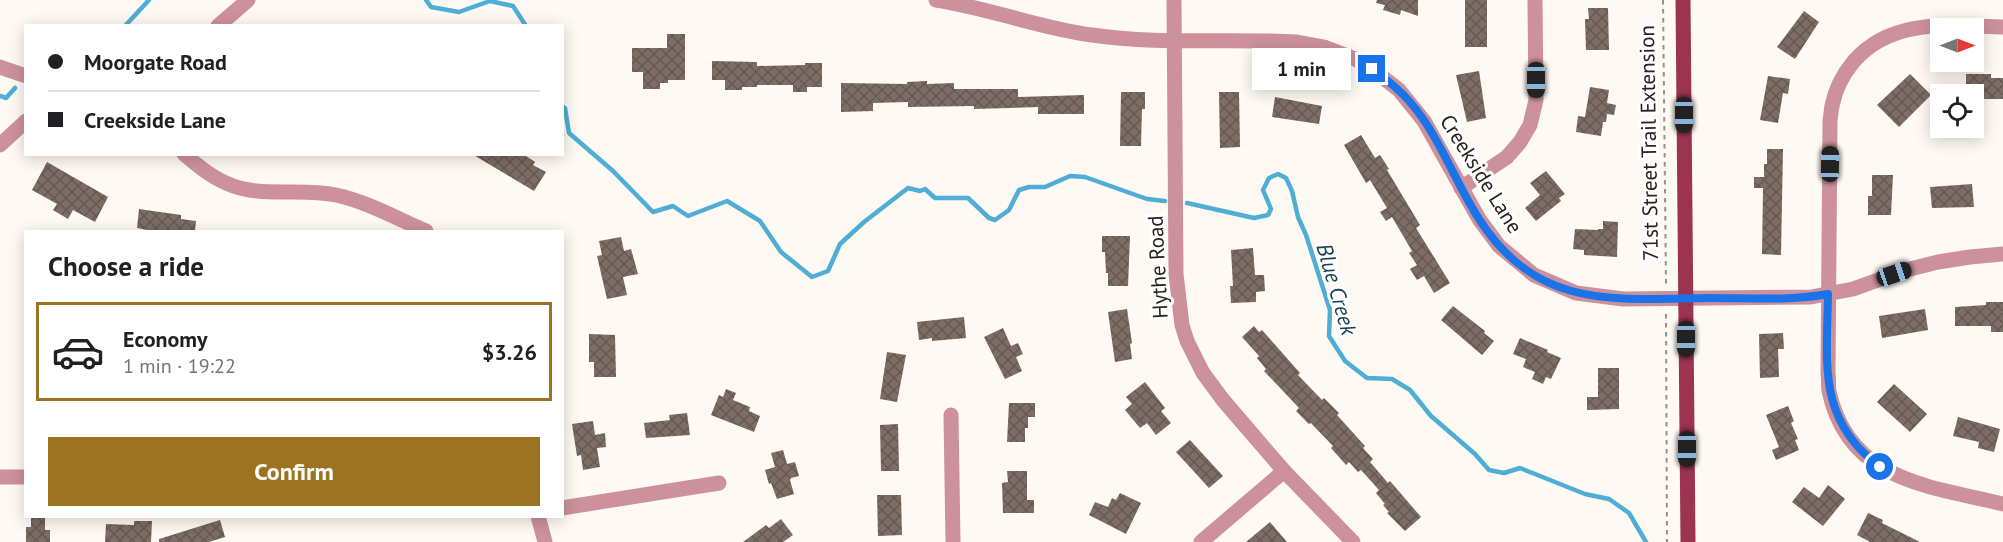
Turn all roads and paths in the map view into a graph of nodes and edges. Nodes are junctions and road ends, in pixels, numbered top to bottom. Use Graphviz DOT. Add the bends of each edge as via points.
graph roads {
  1 [pos="248,0"];
  2 [pos="1174,0"];
  3 [pos="1535,0"];
  4 [pos="1663,0"];
  5 [pos="1683,0"];
  6 [pos="945,1"];
  7 [pos="220,24"];
  8 [pos="2003,27"];
  9 [pos="1175,39"];
  10 [pos="0,67"];
  11 [pos="24,75"];
  12 [pos="24,123"];
  13 [pos="0,146"];
  14 [pos="186,156"];
  15 [pos="1461,188"];
  16 [pos="424,230"];
  17 [pos="2003,254"];
  18 [pos="1666,285"];
  19 [pos="1828,294"];
  20 [pos="1686,298"];
  21 [pos="1666,312"];
  22 [pos="951,415"];
  23 [pos="1284,471"];
  24 [pos="0,477"];
  25 [pos="24,477"];
  26 [pos="719,483"];
  27 [pos="2003,504"];
  28 [pos="564,508"];
  29 [pos="539,518"];
  30 [pos="545,542"];
  31 [pos="953,542"];
  32 [pos="1201,542"];
  33 [pos="1353,542"];
  34 [pos="1667,542"];
  35 [pos="1688,542"];
  1 -- 7 [label="street"];
  2 -- 9 [label="street, Hythe Road"];
  3 -- 15 [label="street" via="1536,100 1530,125 1507,157"];
  4 -- 18 [label="path, 71st Street Trail Extension"];
  5 -- 20 [label="main road"];
  6 -- 9 [label="street, Creekside Lane" via="1079,34"];
  8 -- 19 [label="street" via="1906,29 1876,42 1847,70 1830,120"];
  9 -- 15 [label="street, Creekside Lane" via="1304,43 1355,59 1388,81 1412,105"];
  9 -- 23 [label="street, Hythe Road" via="1176,274 1182,325 1212,387"];
  10 -- 11 [label="street"];
  12 -- 13 [label="street"];
  14 -- 16 [label="street" via="210,175 233,186 340,196"];
  15 -- 20 [label="street, Creekside Lane" via="1503,250 1546,281 1576,293 1611,299"];
  17 -- 19 [label="street, Creekside Lane" via="1938,262"];
  19 -- 20 [label="street, Creekside Lane" via="1785,299"];
  19 -- 27 [label="street" via="1830,392 1838,417 1856,445 1880,467 1903,478"];
  20 -- 35 [label="main road"];
  21 -- 34 [label="path"];
  22 -- 31 [label="street"];
  23 -- 32 [label="street"];
  23 -- 33 [label="street, Hythe Road"];
  24 -- 25 [label="street"];
  26 -- 28 [label="street"];
  29 -- 30 [label="street"];
}
